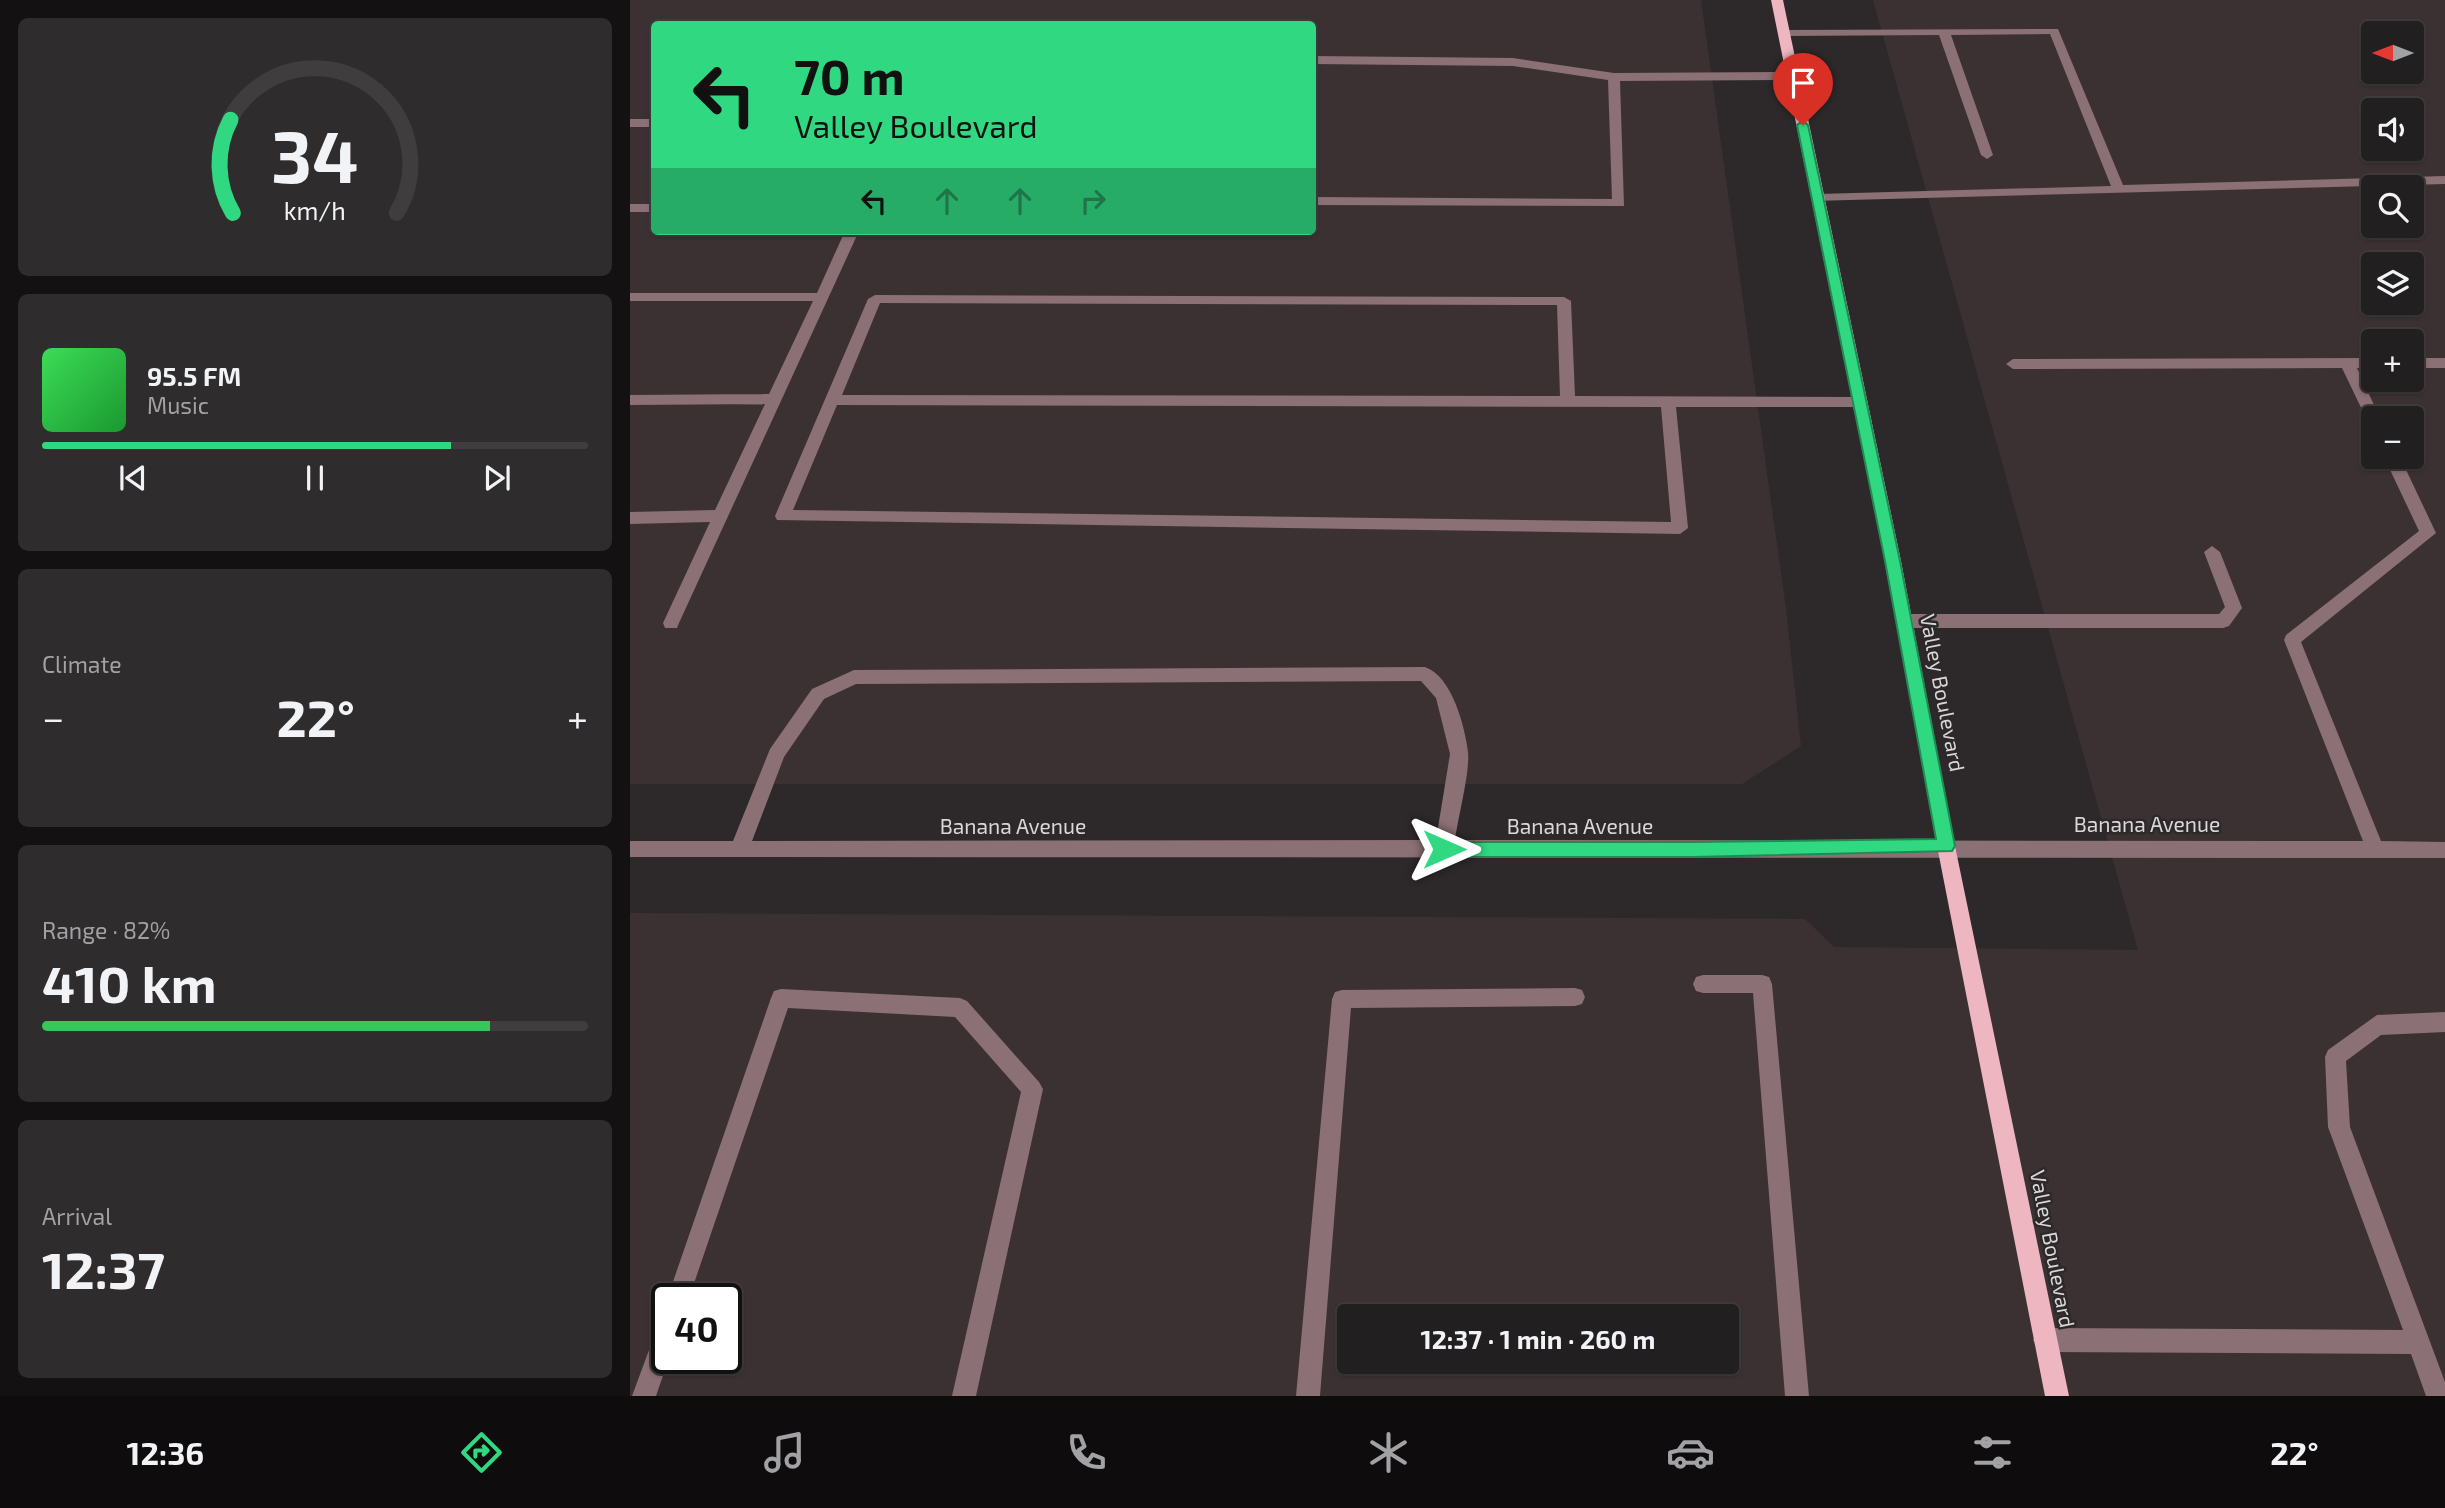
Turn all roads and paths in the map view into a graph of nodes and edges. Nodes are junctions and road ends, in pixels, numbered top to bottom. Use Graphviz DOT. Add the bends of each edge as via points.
graph roads {
  1 [pos="1777,0"];
  2 [pos="1944,32"];
  3 [pos="1784,33"];
  4 [pos="1316,60"];
  5 [pos="1792,76"];
  6 [pos="1614,77"];
  7 [pos="630,123"];
  8 [pos="651,123"];
  9 [pos="1987,155"];
  10 [pos="2445,180"];
  11 [pos="2118,188"];
  12 [pos="1818,198"];
  13 [pos="1316,201"];
  14 [pos="630,208"];
  15 [pos="651,208"];
  16 [pos="850,235"];
  17 [pos="630,297"];
  18 [pos="821,297"];
  19 [pos="2347,363"];
  20 [pos="2361,363"];
  21 [pos="2424,363"];
  22 [pos="2445,363"];
  23 [pos="2013,364"];
  24 [pos="775,399"];
  25 [pos="630,400"];
  26 [pos="833,400"];
  27 [pos="1860,402"];
  28 [pos="1568,403"];
  29 [pos="1668,403"];
  30 [pos="2367,406"];
  31 [pos="2398,469"];
  32 [pos="720,516"];
  33 [pos="630,518"];
  34 [pos="2212,552"];
  35 [pos="1904,621"];
  36 [pos="671,623"];
  37 [pos="1946,846"];
  38 [pos="630,849"];
  39 [pos="739,849"];
  40 [pos="1444,849"];
  41 [pos="2375,849"];
  42 [pos="2445,850"];
  43 [pos="1703,984"];
  44 [pos="1575,997"];
  45 [pos="2445,1022"];
  46 [pos="683,1283"];
  47 [pos="2045,1340"];
  48 [pos="2419,1342"];
  49 [pos="652,1374"];
  50 [pos="644,1396"];
  51 [pos="964,1396"];
  52 [pos="1308,1396"];
  53 [pos="1797,1396"];
  54 [pos="2057,1396"];
  55 [pos="2438,1396"];
  1 -- 3 [label="main road, Valley Boulevard"];
  2 -- 3 [label="street"];
  2 -- 9 [label="street"];
  2 -- 11 [label="street" via="2054,31"];
  3 -- 5 [label="main road, Valley Boulevard"];
  4 -- 6 [label="street" via="1513,62"];
  5 -- 6 [label="street"];
  5 -- 12 [label="main road, Valley Boulevard"];
  6 -- 13 [label="street" via="1619,203"];
  7 -- 8 [label="street"];
  10 -- 11 [label="street"];
  11 -- 12 [label="street"];
  12 -- 27 [label="main road, Valley Boulevard"];
  14 -- 15 [label="street"];
  16 -- 18 [label="street"];
  17 -- 18 [label="street"];
  18 -- 24 [label="street"];
  19 -- 20 [label="street"];
  19 -- 23 [label="street"];
  19 -- 30 [label="street"];
  21 -- 22 [label="street"];
  24 -- 25 [label="street"];
  24 -- 32 [label="street"];
  26 -- 28 [label="street"];
  26 -- 28 [label="street" via="875,299 1564,301"];
  26 -- 29 [label="street" via="783,516 1680,527"];
  27 -- 29 [label="street"];
  27 -- 35 [label="main road, Valley Boulevard"];
  28 -- 29 [label="street"];
  31 -- 41 [label="street" via="2428,533 2292,640"];
  32 -- 33 [label="street"];
  32 -- 36 [label="street"];
  34 -- 35 [label="street" via="2234,607 2223,621"];
  35 -- 37 [label="main road, Valley Boulevard"];
  37 -- 40 [label="street, Banana Avenue"];
  37 -- 41 [label="street, Banana Avenue"];
  37 -- 47 [label="main road, Valley Boulevard"];
  38 -- 39 [label="street, Banana Avenue"];
  39 -- 40 [label="street, Banana Avenue"];
  39 -- 40 [label="street" via="776,754 818,694 854,677 1424,674 1444,695 1459,754"];
  41 -- 42 [label="street, Banana Avenue"];
  43 -- 53 [label="street" via="1762,984"];
  44 -- 52 [label="street" via="1342,999"];
  45 -- 48 [label="street" via="2377,1025 2335,1057 2339,1127"];
  46 -- 51 [label="street" via="781,998 960,1007 1032,1090"];
  47 -- 48 [label="street"];
  47 -- 54 [label="main road, Valley Boulevard"];
  48 -- 55 [label="street"];
  49 -- 50 [label="street"];
}
